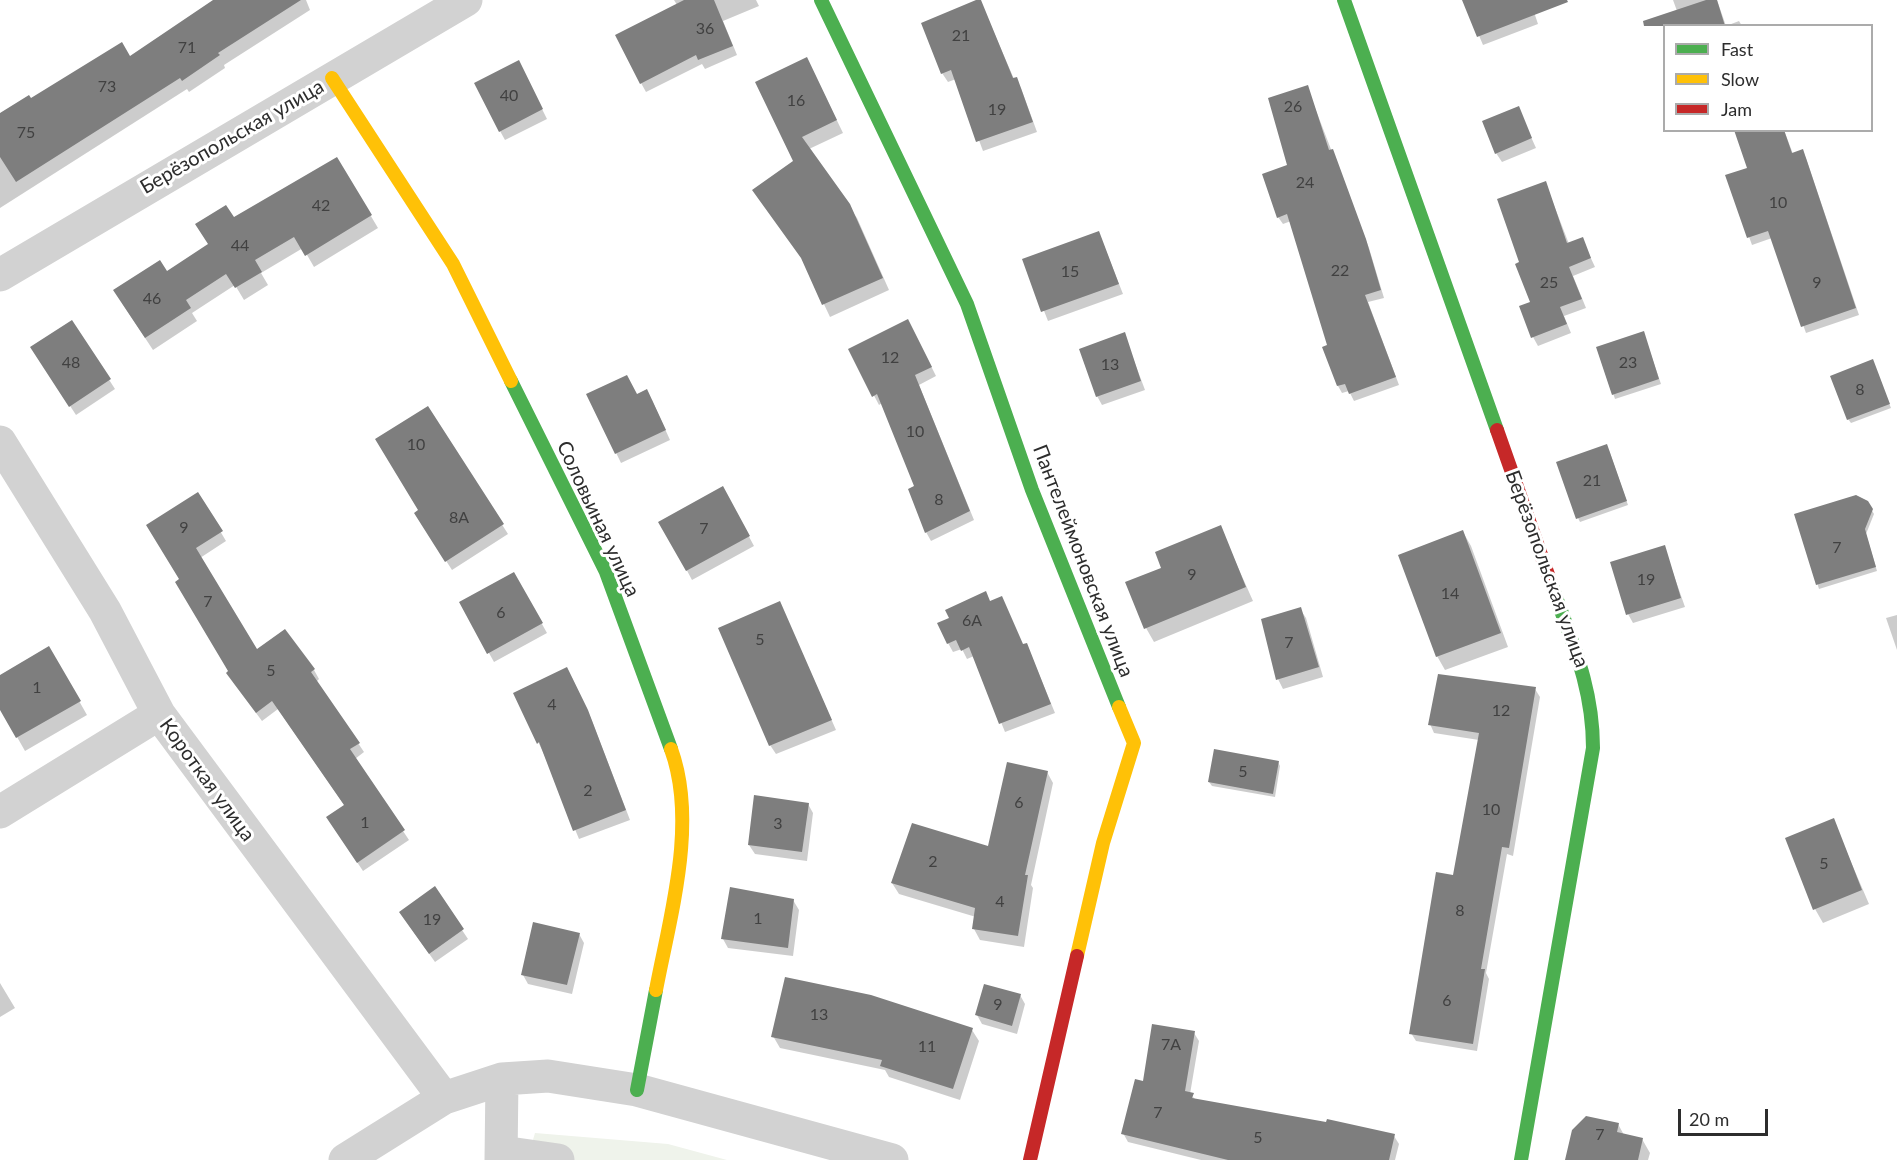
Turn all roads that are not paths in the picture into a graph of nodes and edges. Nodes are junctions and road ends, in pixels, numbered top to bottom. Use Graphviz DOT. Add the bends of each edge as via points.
graph roads {
  1 [pos="466,0"];
  2 [pos="821,0"];
  3 [pos="1344,0"];
  4 [pos="333,78"];
  5 [pos="0,275"];
  6 [pos="0,442"];
  7 [pos="159,714"];
  8 [pos="0,812"];
  9 [pos="502,1079"];
  10 [pos="637,1090"];
  11 [pos="444,1098"];
  12 [pos="501,1156"];
  13 [pos="345,1160"];
  14 [pos="558,1160"];
  15 [pos="892,1160"];
  16 [pos="1030,1160"];
  17 [pos="1521,1160"];
  1 -- 4 [label="street, Берёзопольская улица"];
  2 -- 16 [label="street, Пантелеймоновская улица" via="967,304 1032,490 1134,743 1103,843"];
  3 -- 17 [label="street, Берёзопольская улица" via="1587,683 1593,718 1593,748"];
  4 -- 5 [label="street, Берёзопольская улица"];
  4 -- 10 [label="street, Соловьиная улица" via="453,264 606,572 678,769 682,849"];
  6 -- 7 [label="street, Короткая улица" via="105,611"];
  7 -- 8 [label="street"];
  7 -- 11 [label="street, Короткая улица"];
  9 -- 10 [label="street" via="548,1076"];
  9 -- 11 [label="street"];
  9 -- 12 [label="street"];
  10 -- 15 [label="street"];
  11 -- 13 [label="street"];
  12 -- 14 [label="street"];
}
